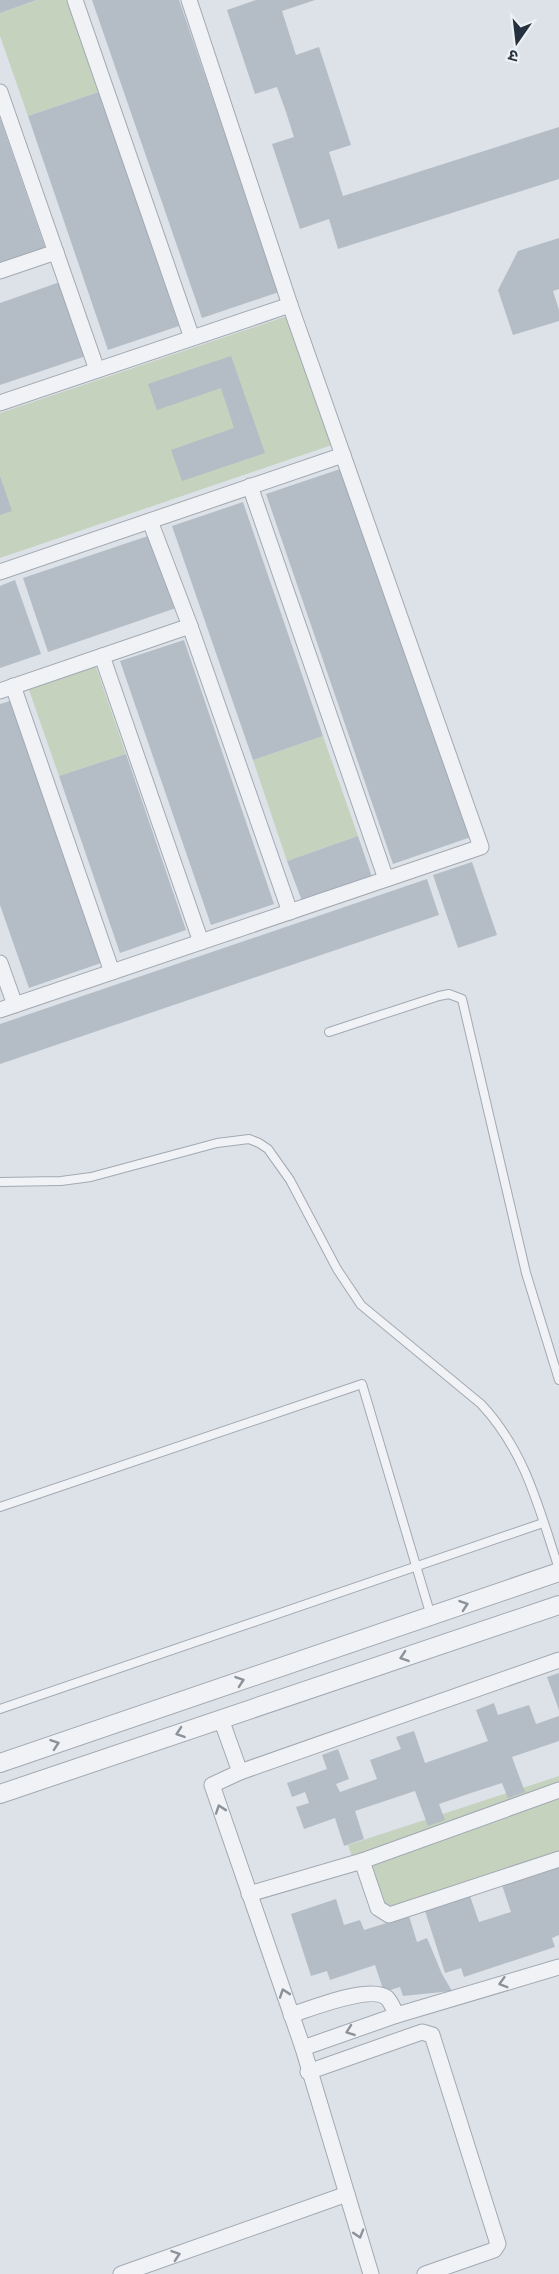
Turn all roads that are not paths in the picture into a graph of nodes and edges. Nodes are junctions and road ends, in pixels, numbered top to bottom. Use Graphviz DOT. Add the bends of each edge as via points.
graph roads {
  1 [pos="75,0"];
  2 [pos="189,0"];
  3 [pos="0,92"];
  4 [pos="56,252"];
  5 [pos="0,271"];
  6 [pos="290,305"];
  7 [pos="192,338"];
  8 [pos="97,370"];
  9 [pos="0,403"];
  10 [pos="343,455"];
  11 [pos="250,486"];
  12 [pos="150,521"];
  13 [pos="0,572"];
  14 [pos="190,626"];
  15 [pos="102,656"];
  16 [pos="6,689"];
  17 [pos="386,879"];
  18 [pos="290,912"];
  19 [pos="201,942"];
  20 [pos="0,963"];
  21 [pos="112,972"];
  22 [pos="7,1008"];
  23 [pos="329,1032"];
  24 [pos="0,1182"];
  25 [pos="559,1380"];
  26 [pos="0,1507"];
  27 [pos="543,1523"];
  28 [pos="417,1566"];
  29 [pos="559,1571"];
  30 [pos="559,1605"];
  31 [pos="431,1616"];
  32 [pos="559,1660"];
  33 [pos="0,1709"];
  34 [pos="221,1719"];
  35 [pos="0,1763"];
  36 [pos="240,1772"];
  37 [pos="559,1790"];
  38 [pos="0,1794"];
  39 [pos="559,1859"];
  40 [pos="362,1861"];
  41 [pos="249,1894"];
  42 [pos="559,1967"];
  43 [pos="397,2014"];
  44 [pos="291,2015"];
  45 [pos="303,2048"];
  46 [pos="308,2072"];
  47 [pos="347,2194"];
  48 [pos="121,2274"];
  49 [pos="371,2274"];
  50 [pos="425,2274"];
  1 -- 7 [label="street"];
  2 -- 6 [label="street"];
  3 -- 4 [label="street"];
  4 -- 5 [label="street"];
  4 -- 8 [label="street"];
  6 -- 7 [label="street"];
  6 -- 10 [label="street"];
  7 -- 8 [label="street"];
  8 -- 9 [label="street"];
  10 -- 11 [label="street"];
  10 -- 17 [label="street" via="481,847"];
  11 -- 12 [label="street"];
  11 -- 17 [label="street"];
  12 -- 13 [label="street"];
  12 -- 14 [label="street"];
  14 -- 15 [label="street"];
  14 -- 18 [label="street"];
  15 -- 16 [label="street"];
  15 -- 19 [label="street"];
  16 -- 21 [label="street"];
  17 -- 18 [label="street"];
  18 -- 19 [label="street"];
  19 -- 21 [label="street"];
  20 -- 22 [label="street"];
  21 -- 22 [label="street"];
  23 -- 25 [label="lane" via="440,996 449,994 462,999 526,1273"];
  24 -- 27 [label="lane" via="91,1177 217,1143 249,1139 260,1143 290,1180 337,1269 361,1305 498,1422 526,1471"];
  26 -- 28 [label="lane" via="362,1384"];
  27 -- 28 [label="lane"];
  27 -- 29 [label="lane"];
  28 -- 31 [label="lane"];
  28 -- 33 [label="lane"];
  31 -- 29 [label="street, one-way"];
  30 -- 34 [label="street, one-way"];
  35 -- 31 [label="street, one-way"];
  32 -- 36 [label="street"];
  34 -- 36 [label="street"];
  34 -- 38 [label="street, one-way"];
  41 -- 36 [label="street, one-way" via="212,1785"];
  37 -- 40 [label="street"];
  39 -- 40 [label="street" via="389,1915 378,1908"];
  40 -- 41 [label="street"];
  44 -- 41 [label="street, one-way"];
  42 -- 43 [label="street, one-way"];
  43 -- 44 [label="street" via="387,1998 375,1993 340,1999"];
  43 -- 45 [label="street, one-way"];
  44 -- 45 [label="street"];
  45 -- 46 [label="street"];
  46 -- 47 [label="street"];
  46 -- 50 [label="street" via="422,2032 432,2035 498,2244 494,2250"];
  48 -- 47 [label="street, one-way"];
  47 -- 49 [label="street, one-way"];
}
